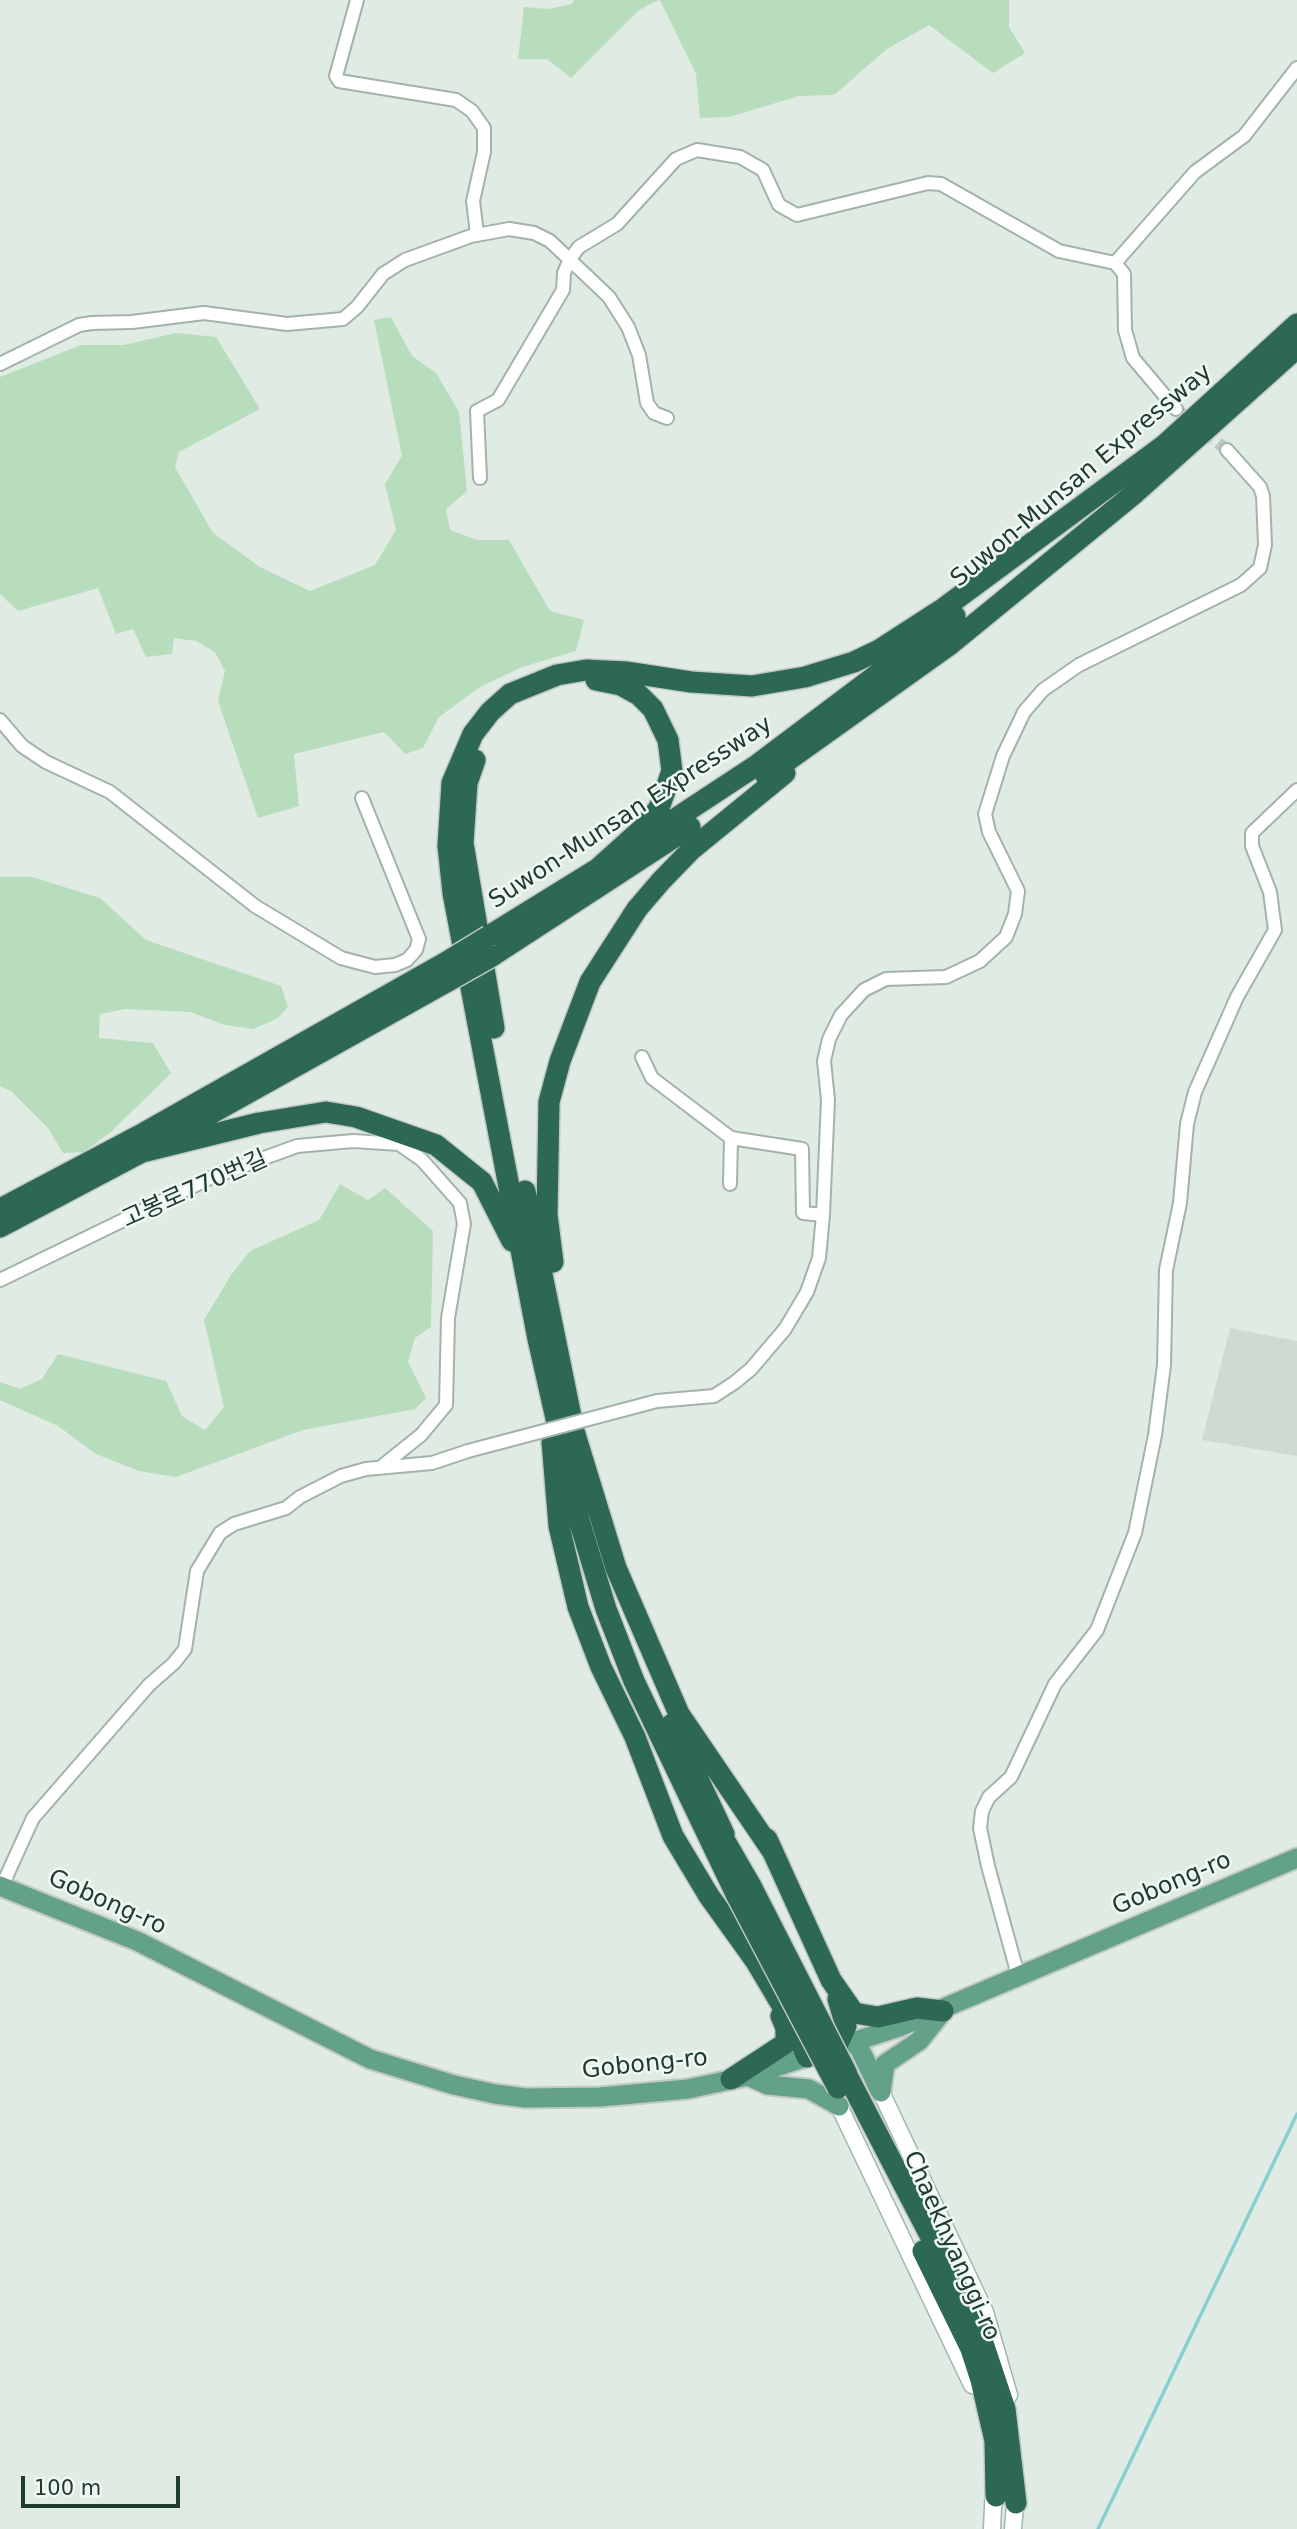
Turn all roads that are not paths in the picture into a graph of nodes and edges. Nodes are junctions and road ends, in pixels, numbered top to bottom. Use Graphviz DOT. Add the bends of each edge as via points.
graph roads {
  1 [pos="356,0"];
  2 [pos="1297,68"];
  3 [pos="477,234"];
  4 [pos="570,259"];
  5 [pos="1115,263"];
  6 [pos="1297,324"];
  7 [pos="1297,348"];
  8 [pos="0,364"];
  9 [pos="1176,409"];
  10 [pos="667,418"];
  11 [pos="1170,441"];
  12 [pos="1227,450"];
  13 [pos="480,478"];
  14 [pos="899,683"];
  15 [pos="0,720"];
  16 [pos="1297,790"];
  17 [pos="362,798"];
  18 [pos="593,873"];
  19 [pos="491,946"];
  20 [pos="446,972"];
  21 [pos="642,1057"];
  22 [pos="731,1138"];
  23 [pos="142,1152"];
  24 [pos="730,1184"];
  25 [pos="0,1209"];
  26 [pos="823,1215"];
  27 [pos="0,1227"];
  28 [pos="0,1280"];
  29 [pos="538,1339"];
  30 [pos="561,1402"];
  31 [pos="381,1467"];
  32 [pos="585,1467"];
  33 [pos="596,1510"];
  34 [pos="773,1852"];
  35 [pos="1297,1858"];
  36 [pos="737,1861"];
  37 [pos="1,1886"];
  38 [pos="743,1890"];
  39 [pos="755,1960"];
  40 [pos="1018,1975"];
  41 [pos="831,1980"];
  42 [pos="943,2011"];
  43 [pos="847,2045"];
  44 [pos="807,2057"];
  45 [pos="740,2077"];
  46 [pos="842,2091"];
  47 [pos="881,2092"];
  48 [pos="1006,2499"];
  49 [pos="992,2529"];
  50 [pos="1013,2529"];
  1 -- 3 [label="street" via="336,76 339,81 456,100 472,111 484,128 484,152 473,201"];
  2 -- 5 [label="street" via="1244,136 1195,172"];
  3 -- 4 [label="street" via="509,229 534,233"];
  3 -- 8 [label="street" via="393,267 343,319 286,324 204,313 92,323"];
  4 -- 5 [label="street" via="579,247 617,224 676,159 697,150 751,162 763,170 779,205 797,215 928,183 941,184 1059,251"];
  4 -- 10 [label="street" via="618,311 639,355 647,403 654,413"];
  4 -- 13 [label="street" via="563,290 498,400 477,411"];
  5 -- 9 [label="street" via="1124,274 1125,330 1133,358"];
  6 -- 11 [label="highway, Suwon-Munsan Expressway"];
  7 -- 14 [label="highway, Suwon-Munsan Expressway" via="1135,493"];
  11 -- 18 [label="highway, Suwon-Munsan Expressway" via="893,664 700,805"];
  11 -- 29 [label="highway" via="944,608 854,662 752,686 626,672 586,670 557,675 510,694 473,734 452,783 448,846 453,893"];
  12 -- 26 [label="street" via="1263,496 1265,545 1260,568 1241,585 1079,665 1043,690 1024,712 1003,756 985,814 1018,891 1011,927 998,946 969,968 946,978 886,979 864,990 841,1015 824,1061 828,1100"];
  14 -- 19 [label="highway, Suwon-Munsan Expressway" via="654,852"];
  14 -- 30 [label="highway" via="692,849 637,909 590,982 559,1060 549,1102 547,1215"];
  15 -- 17 [label="street" via="22,746 110,792 254,906 341,958 375,967 395,965 407,960 419,939"];
  16 -- 40 [label="street" via="1252,833 1252,846 1270,892 1275,930 1233,1007 1195,1092 1187,1124 1180,1203 1166,1270 1163,1376 1139,1521 1097,1630 1055,1684 1011,1777 989,1797 982,1811 980,1828 988,1866"];
  18 -- 19 [label="highway, Suwon-Munsan Expressway"];
  18 -- 30 [label="highway" via="659,808 668,789 671,755 662,724 639,695 621,685 582,680 528,698 501,719 488,736 467,783 463,833 467,878"];
  19 -- 20 [label="highway, Suwon-Munsan Expressway, bridge"];
  20 -- 23 [label="highway, Suwon-Munsan Expressway"];
  20 -- 25 [label="highway, Suwon-Munsan Expressway"];
  21 -- 22 [label="street" via="652,1078"];
  22 -- 24 [label="street"];
  22 -- 26 [label="street" via="802,1149 803,1213"];
  23 -- 27 [label="highway, Suwon-Munsan Expressway"];
  23 -- 29 [label="highway" via="326,1112 356,1117 436,1145 482,1182 502,1217 518,1258"];
  26 -- 31 [label="street, bridge" via="820,1258 785,1329 751,1369 714,1396 657,1401 432,1463"];
  28 -- 31 [label="street, 고봉로770번길" via="210,1178 297,1146 353,1141 399,1144 422,1160 460,1203 464,1224 448,1318 446,1405 421,1435"];
  29 -- 30 [label="highway"];
  30 -- 32 [label="highway"];
  30 -- 38 [label="highway" via="579,1520 606,1608 676,1775"];
  30 -- 39 [label="highway" via="552,1456 555,1510 578,1606 673,1836"];
  31 -- 37 [label="street" via="341,1476 286,1508 219,1533 197,1571 185,1649 33,1818"];
  32 -- 33 [label="highway"];
  32 -- 34 [label="highway" via="683,1695"];
  32 -- 36 [label="highway" via="590,1513 620,1622 683,1763"];
  33 -- 34 [label="highway" via="646,1643 679,1714"];
  33 -- 36 [label="highway" via="638,1648"];
  34 -- 41 [label="highway"];
  35 -- 40 [label="main road, Gobong-ro"];
  36 -- 38 [label="highway"];
  37 -- 45 [label="main road, Gobong-ro" via="137,1941 370,2059 454,2085 526,2098 600,2097 688,2089"];
  38 -- 46 [label="highway, bridge"];
  39 -- 44 [label="highway"];
  39 -- 45 [label="highway" via="786,2028 786,2043"];
  40 -- 42 [label="main road, Gobong-ro"];
  41 -- 42 [label="highway" via="854,2013 878,2017 917,2008"];
  41 -- 43 [label="highway" via="846,2026"];
  42 -- 43 [label="main road, Gobong-ro"];
  42 -- 47 [label="main road" via="919,2041 885,2064"];
  43 -- 44 [label="main road, Gobong-ro"];
  43 -- 46 [label="main road" via="825,2083"];
  43 -- 47 [label="main road"];
  44 -- 45 [label="main road, Gobong-ro"];
  45 -- 46 [label="main road" via="768,2085"];
  46 -- 48 [label="main road, Chaekhyanggi-ro" via="970,2375"];
  46 -- 48 [label="highway" via="978,2328 1006,2409"];
  47 -- 48 [label="main road, Chaekhyanggi-ro" via="985,2312 1003,2367 1016,2430"];
  48 -- 49 [label="main road, Chaekhyanggi-ro"];
  48 -- 50 [label="main road, Chaekhyanggi-ro"];
}
